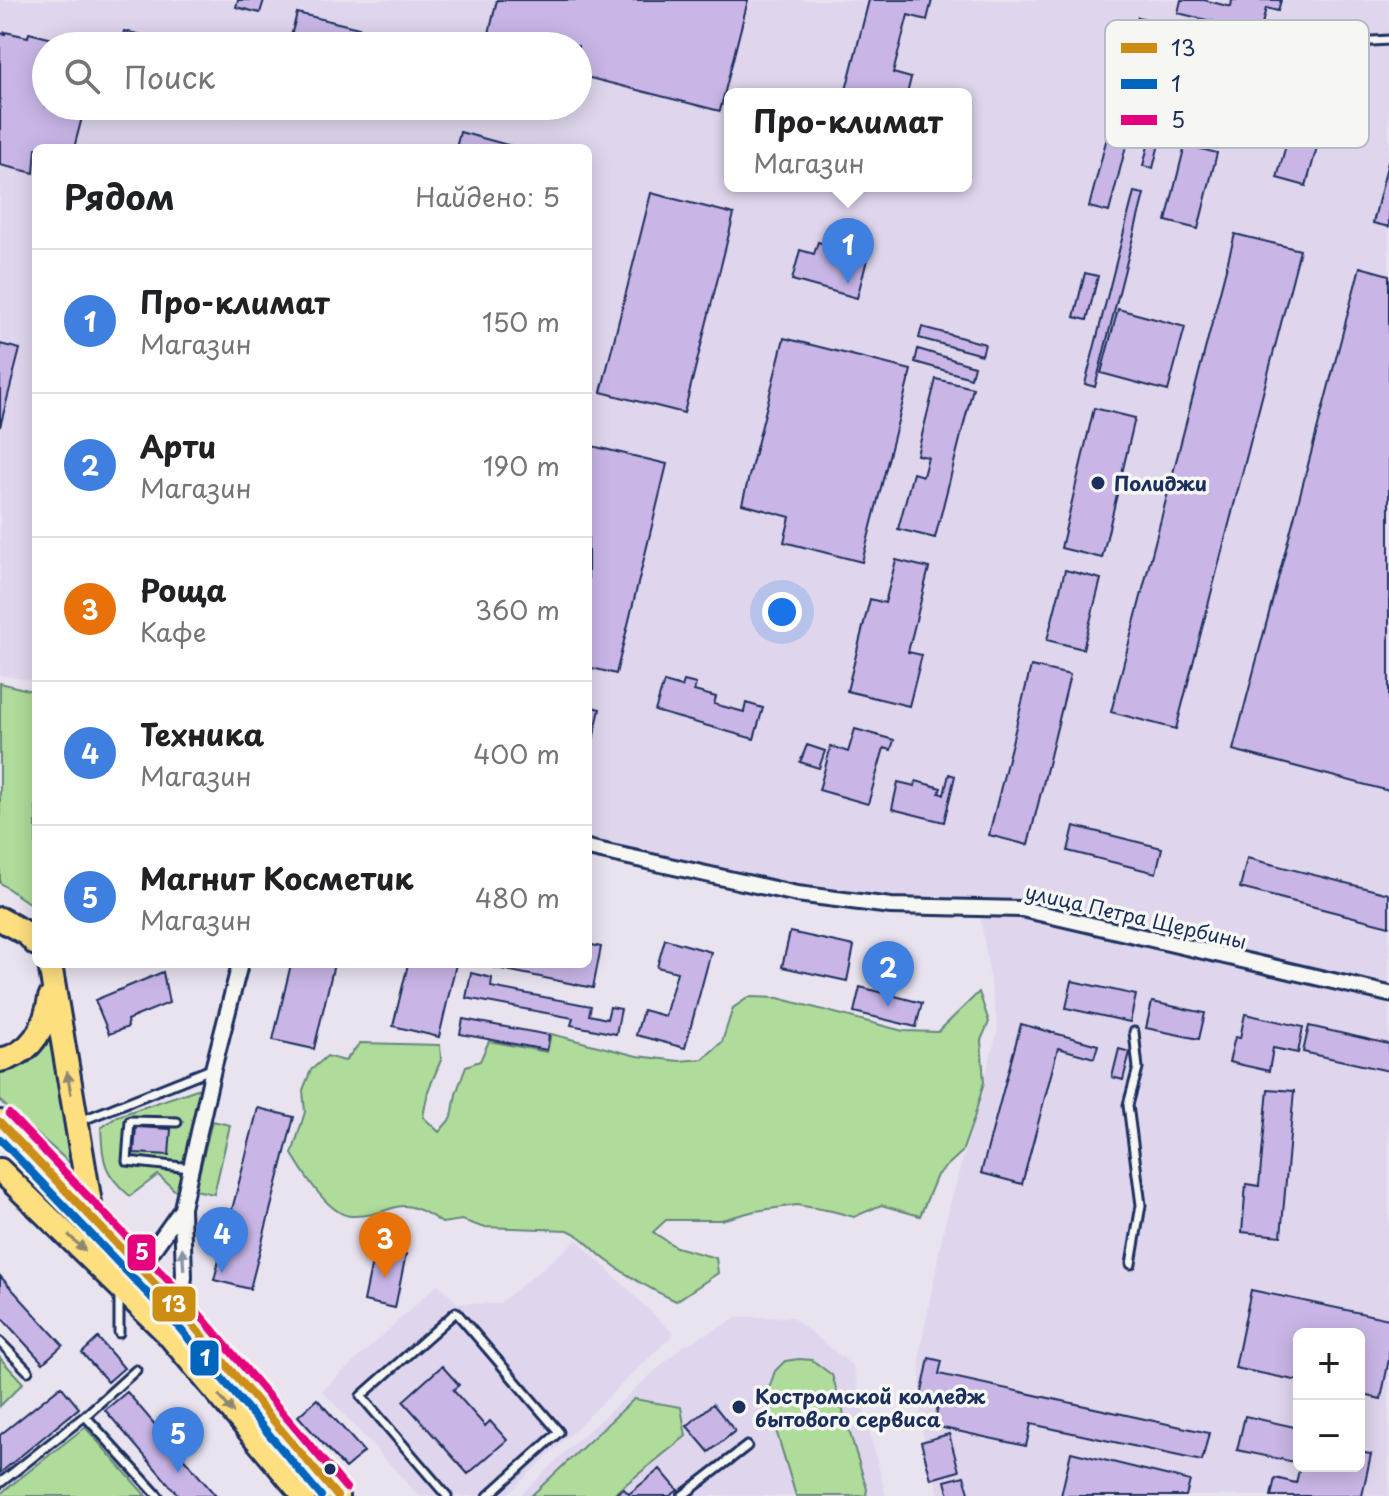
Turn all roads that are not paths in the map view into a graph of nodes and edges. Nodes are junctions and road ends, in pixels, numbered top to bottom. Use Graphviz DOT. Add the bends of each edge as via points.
graph roads {
  1 [pos="1389,40"];
  2 [pos="1369,41"];
  3 [pos="592,849"];
  4 [pos="0,919"];
  5 [pos="32,940"];
  6 [pos="239,968"];
  7 [pos="51,975"];
  8 [pos="1389,994"];
  9 [pos="1134,1032"];
  10 [pos="0,1060"];
  11 [pos="213,1069"];
  12 [pos="0,1122"];
  13 [pos="177,1122"];
  14 [pos="76,1123"];
  15 [pos="191,1168"];
  16 [pos="0,1170"];
  17 [pos="0,1195"];
  18 [pos="182,1208"];
  19 [pos="46,1213"];
  20 [pos="92,1215"];
  21 [pos="1131,1264"];
  22 [pos="140,1268"];
  23 [pos="119,1284"];
  24 [pos="180,1310"];
  25 [pos="119,1333"];
  26 [pos="0,1342"];
  27 [pos="136,1370"];
  28 [pos="28,1371"];
  29 [pos="85,1416"];
  30 [pos="747,1446"];
  31 [pos="0,1483"];
  32 [pos="158,1496"];
  33 [pos="304,1496"];
  34 [pos="337,1496"];
  35 [pos="447,1496"];
  36 [pos="488,1496"];
  37 [pos="682,1496"];
  1 -- 2 [label="lane"];
  3 -- 8 [label="street, улица Петра Щербины" via="797,894 891,906 1022,909"];
  4 -- 5 [label="main road"];
  6 -- 11 [label="street"];
  7 -- 10 [label="main road" via="47,1020 33,1044"];
  14 -- 7 [label="main road, one-way"];
  9 -- 21 [label="lane" via="1138,1068 1128,1105 1141,1205"];
  11 -- 14 [label="lane"];
  11 -- 15 [label="street"];
  12 -- 20 [label="main road"];
  13 -- 15 [label="lane" via="130,1121 127,1161"];
  14 -- 20 [label="main road"];
  15 -- 18 [label="street"];
  16 -- 19 [label="main road"];
  17 -- 19 [label="main road"];
  18 -- 22 [label="street"];
  24 -- 18 [label="street, one-way"];
  19 -- 23 [label="main road, one-way"];
  20 -- 22 [label="main road"];
  22 -- 24 [label="main road"];
  23 -- 25 [label="lane"];
  23 -- 33 [label="main road, one-way"];
  24 -- 34 [label="main road"];
  26 -- 28 [label="lane"];
  27 -- 29 [label="lane"];
  29 -- 31 [label="lane"];
  29 -- 32 [label="lane"];
  30 -- 37 [label="lane"];
  35 -- 36 [label="lane" via="361,1396 456,1312 559,1432"];
}
